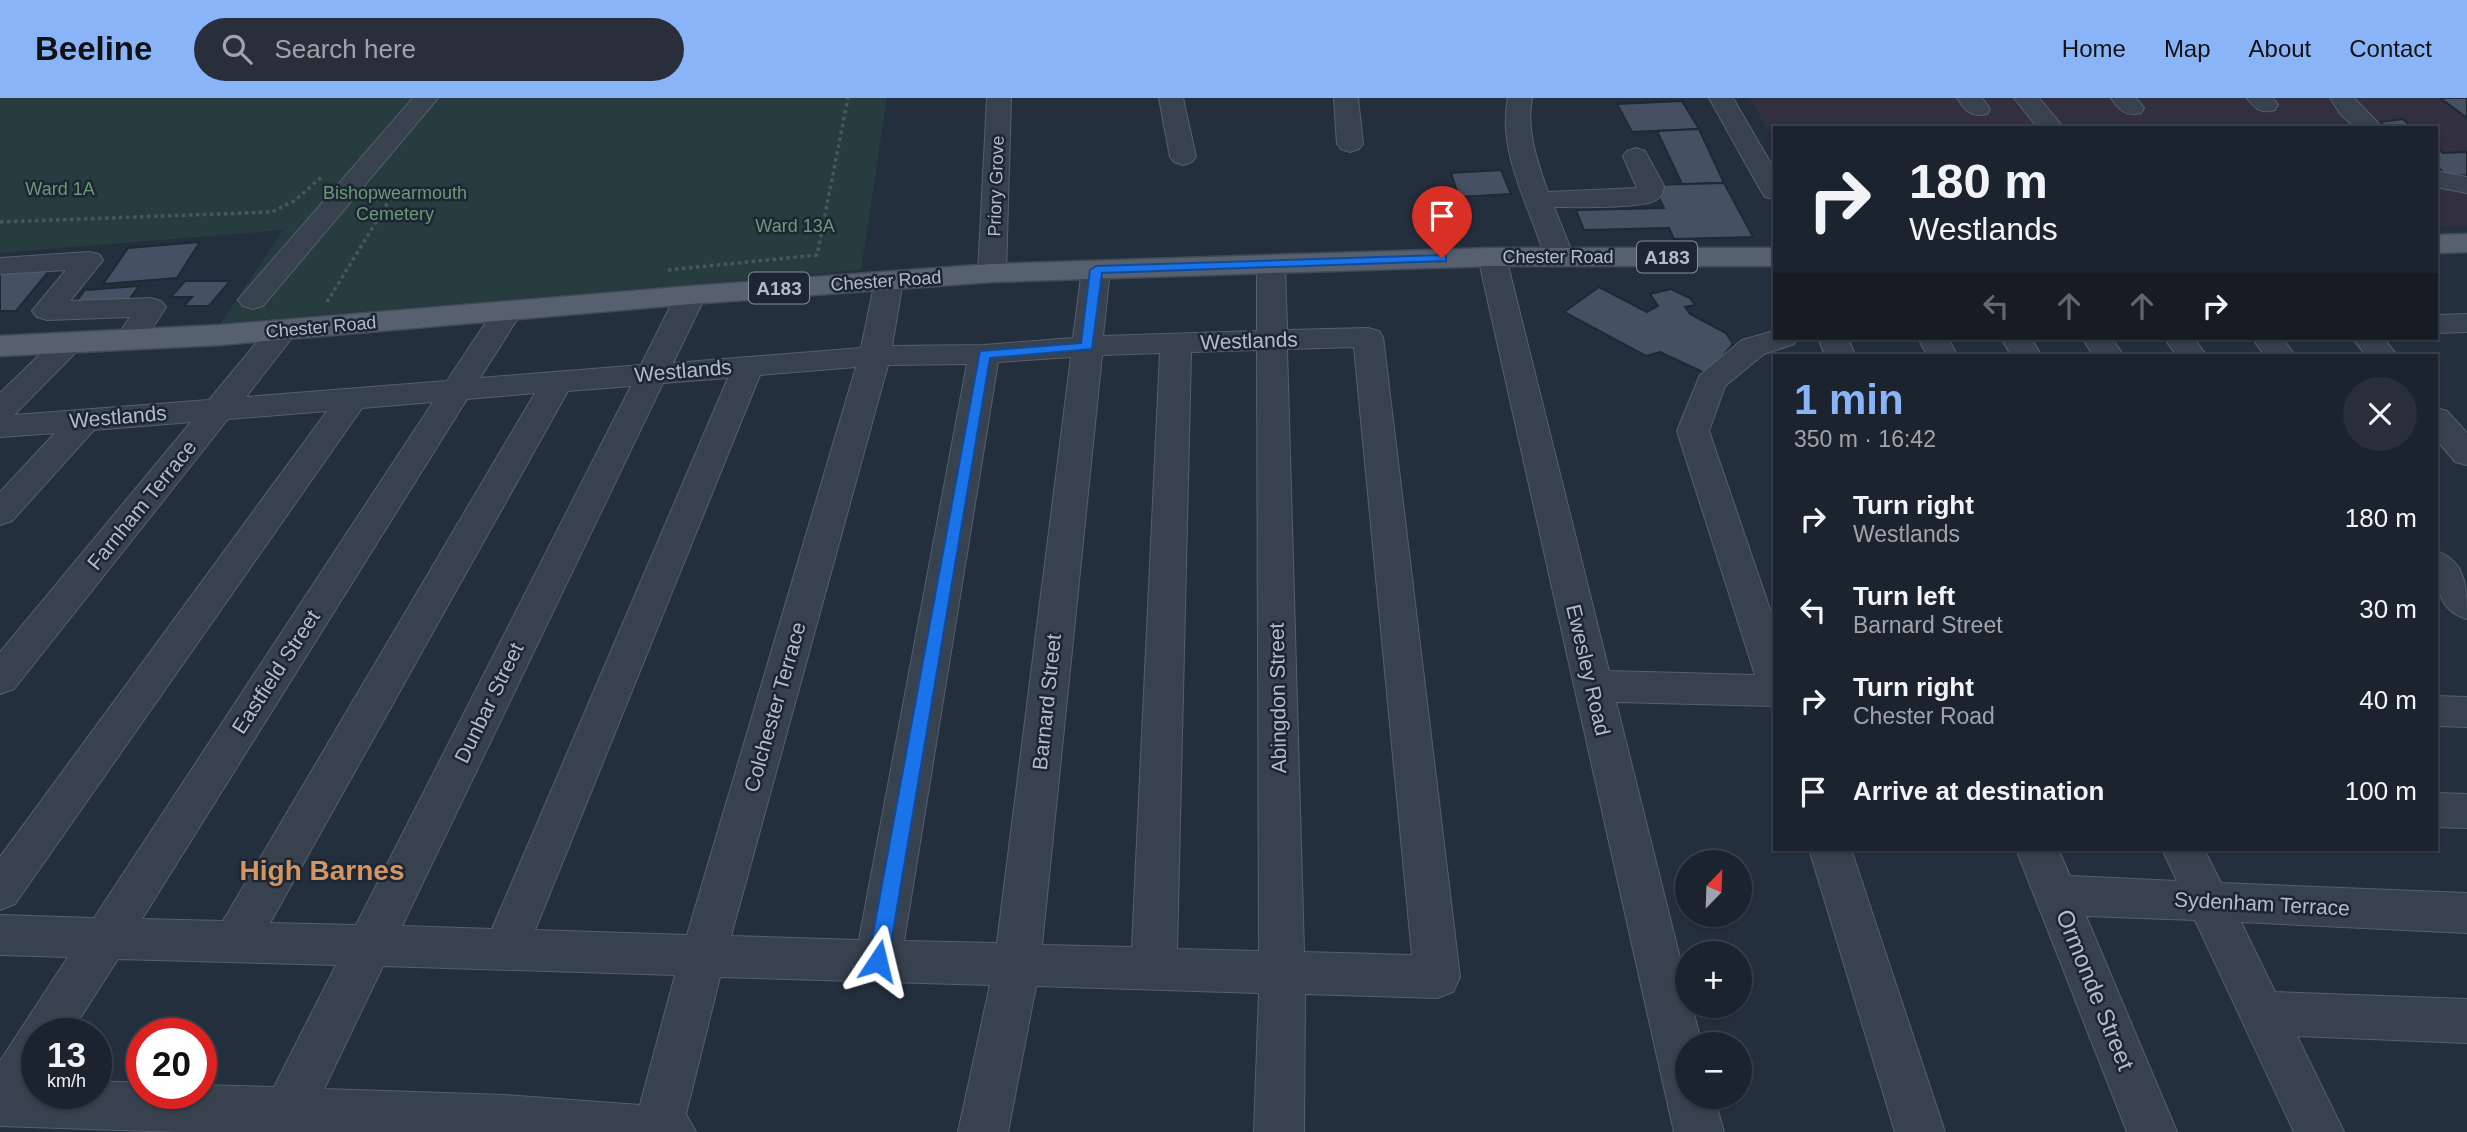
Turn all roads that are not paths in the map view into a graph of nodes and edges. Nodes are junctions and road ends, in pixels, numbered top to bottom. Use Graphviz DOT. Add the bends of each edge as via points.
graph roads {
  1 [pos="426,98"];
  2 [pos="999,98"];
  3 [pos="1171,98"];
  4 [pos="1346,98"];
  5 [pos="1520,98"];
  6 [pos="1721,98"];
  7 [pos="2026,98"];
  8 [pos="2342,98"];
  9 [pos="2050,126"];
  10 [pos="2369,126"];
  11 [pos="1350,144"];
  12 [pos="1636,156"];
  13 [pos="1182,157"];
  14 [pos="2438,179"];
  15 [pos="2467,185"];
  16 [pos="1773,189"];
  17 [pos="1539,200"];
  18 [pos="1492,257"];
  19 [pos="1560,257"];
  20 [pos="1773,257"];
  21 [pos="1271,263"];
  22 [pos="0,266"];
  23 [pos="1096,270"];
  24 [pos="992,273"];
  25 [pos="889,281"];
  26 [pos="679,283"];
  27 [pos="253,300"];
  28 [pos="508,310"];
  29 [pos="283,330"];
  30 [pos="1273,340"];
  31 [pos="1776,340"];
  32 [pos="2269,340"];
  33 [pos="2369,340"];
  34 [pos="129,341"];
  35 [pos="1175,343"];
  36 [pos="69,344"];
  37 [pos="0,346"];
  38 [pos="1087,346"];
  39 [pos="984,354"];
  40 [pos="2279,354"];
  41 [pos="2381,354"];
  42 [pos="875,356"];
  43 [pos="748,366"];
  44 [pos="652,374"];
  45 [pos="557,382"];
  46 [pos="457,390"];
  47 [pos="353,398"];
  48 [pos="222,409"];
  49 [pos="0,411"];
  50 [pos="85,420"];
  51 [pos="2438,420"];
  52 [pos="0,427"];
  53 [pos="2467,454"];
  54 [pos="0,513"];
  55 [pos="2438,567"];
  56 [pos="2467,606"];
  57 [pos="1773,672"];
  58 [pos="0,679"];
  59 [pos="1592,685"];
  60 [pos="1773,691"];
  61 [pos="2438,810"];
  62 [pos="2467,811"];
  63 [pos="1831,851"];
  64 [pos="2038,851"];
  65 [pos="2184,851"];
  66 [pos="0,891"];
  67 [pos="2056,895"];
  68 [pos="2210,901"];
  69 [pos="2467,913"];
  70 [pos="0,935"];
  71 [pos="106,938"];
  72 [pos="235,943"];
  73 [pos="369,946"];
  74 [pos="505,950"];
  75 [pos="703,956"];
  76 [pos="878,961"];
  77 [pos="1017,965"];
  78 [pos="1154,969"];
  79 [pos="1282,973"];
  80 [pos="2263,1013"];
  81 [pos="54,1018"];
  82 [pos="2467,1021"];
  83 [pos="1675,1033"];
  84 [pos="21,1070"];
  85 [pos="0,1102"];
  86 [pos="1693,1109"];
  87 [pos="288,1111"];
  88 [pos="502,1125"];
  89 [pos="657,1132"];
  90 [pos="671,1132"];
  91 [pos="983,1132"];
  92 [pos="1279,1132"];
  93 [pos="1699,1132"];
  94 [pos="1920,1132"];
  95 [pos="2152,1132"];
  96 [pos="2319,1132"];
  1 -- 27 [label="street"];
  2 -- 24 [label="street, Priory Grove"];
  3 -- 13 [label="street"];
  4 -- 11 [label="street"];
  5 -- 17 [label="street" via="1518,141"];
  6 -- 16 [label="street"];
  7 -- 9 [label="street"];
  8 -- 10 [label="street"];
  12 -- 17 [label="street" via="1651,186 1649,194"];
  14 -- 15 [label="street"];
  17 -- 19 [label="street"];
  18 -- 19 [label="main road, Chester Road / A183"];
  18 -- 21 [label="main road, Chester Road / A183"];
  18 -- 59 [label="street, Ewesley Road"];
  19 -- 20 [label="main road, Chester Road / A183"];
  21 -- 23 [label="main road, Chester Road / A183"];
  21 -- 30 [label="street, Abingdon Street"];
  22 -- 34 [label="street" via="89,260 47,311 151,307"];
  23 -- 24 [label="main road, Chester Road / A183"];
  23 -- 38 [label="street, Barnard Street"];
  24 -- 25 [label="main road, Chester Road / A183"];
  25 -- 26 [label="main road, Chester Road / A183"];
  25 -- 42 [label="street, Colchester Terrace"];
  26 -- 28 [label="main road, Chester Road / A183"];
  26 -- 44 [label="street, Dunbar Street"];
  28 -- 29 [label="main road, Chester Road / A183"];
  28 -- 46 [label="street, Eastfield Street"];
  29 -- 34 [label="main road, Chester Road / A183"];
  29 -- 48 [label="street, Farnham Terrace"];
  30 -- 35 [label="street, Westlands"];
  30 -- 79 [label="street, Abingdon Street"];
  30 -- 79 [label="street, Westlands" via="1367,337 1437,978"];
  31 -- 57 [label="street" via="1753,347 1711,382 1693,431"];
  32 -- 40 [label="street"];
  33 -- 41 [label="street"];
  34 -- 36 [label="main road, Chester Road / A183"];
  35 -- 38 [label="street, Westlands"];
  35 -- 78 [label="street"];
  36 -- 37 [label="main road, Chester Road / A183"];
  36 -- 49 [label="street"];
  38 -- 39 [label="street, Westlands"];
  38 -- 77 [label="street, Barnard Street"];
  39 -- 42 [label="street, Westlands"];
  39 -- 76 [label="street"];
  42 -- 43 [label="street, Westlands"];
  42 -- 75 [label="street, Colchester Terrace"];
  43 -- 44 [label="street, Westlands"];
  43 -- 74 [label="street"];
  44 -- 45 [label="street, Westlands"];
  44 -- 73 [label="street, Dunbar Street"];
  45 -- 46 [label="street, Westlands"];
  45 -- 72 [label="street"];
  46 -- 47 [label="street, Westlands"];
  46 -- 71 [label="street, Eastfield Street"];
  47 -- 48 [label="street, Westlands"];
  47 -- 66 [label="street"];
  48 -- 50 [label="street, Westlands"];
  48 -- 58 [label="street, Farnham Terrace"];
  50 -- 52 [label="street, Westlands"];
  50 -- 54 [label="street"];
  51 -- 53 [label="street"];
  55 -- 56 [label="street"];
  59 -- 60 [label="street"];
  59 -- 83 [label="street, Ewesley Road"];
  61 -- 62 [label="street"];
  63 -- 94 [label="street"];
  64 -- 67 [label="street, Ormonde Street"];
  65 -- 68 [label="street"];
  67 -- 68 [label="street, Sydenham Terrace"];
  67 -- 95 [label="street, Ormonde Street"];
  68 -- 69 [label="street, Sydenham Terrace"];
  68 -- 80 [label="street"];
  70 -- 71 [label="street"];
  71 -- 72 [label="street"];
  71 -- 81 [label="street, Eastfield Street"];
  72 -- 73 [label="street"];
  73 -- 74 [label="street"];
  73 -- 87 [label="street, Dunbar Street"];
  74 -- 75 [label="street"];
  75 -- 76 [label="street"];
  75 -- 89 [label="street, Colchester Terrace"];
  76 -- 77 [label="street"];
  77 -- 78 [label="street"];
  77 -- 91 [label="street, Barnard Street"];
  78 -- 79 [label="street"];
  79 -- 92 [label="street, Abingdon Street"];
  80 -- 82 [label="street"];
  80 -- 96 [label="street"];
  84 -- 85 [label="street"];
  85 -- 87 [label="street"];
  86 -- 93 [label="street"];
  87 -- 88 [label="street"];
  88 -- 89 [label="street"];
  89 -- 90 [label="street"];
}
